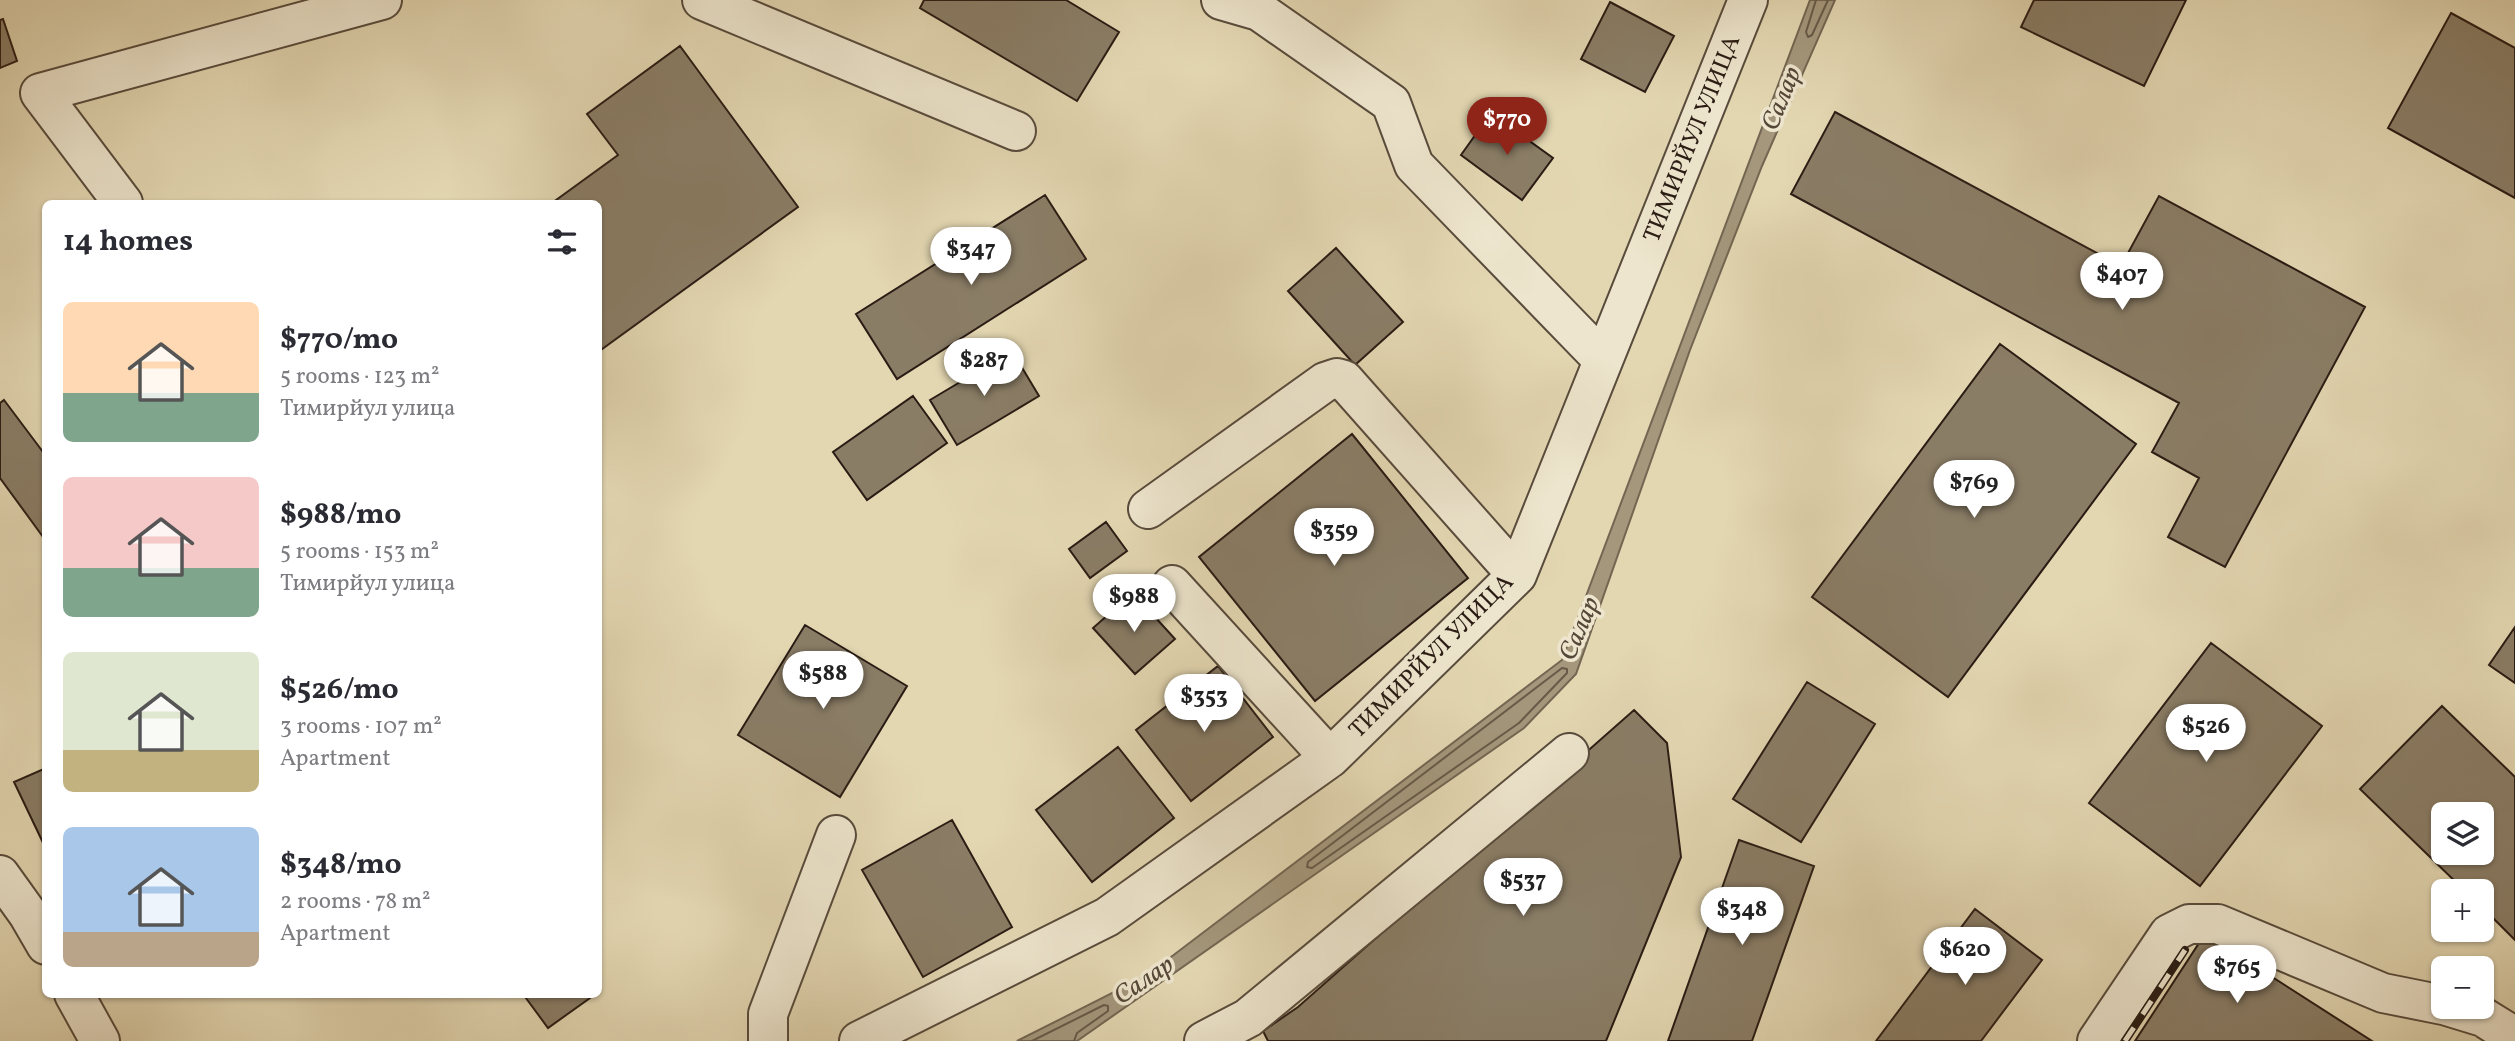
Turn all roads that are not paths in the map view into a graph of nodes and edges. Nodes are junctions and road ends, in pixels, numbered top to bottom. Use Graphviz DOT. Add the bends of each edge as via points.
graph roads {
  1 [pos="382,0"];
  2 [pos="702,0"];
  3 [pos="1221,0"];
  4 [pos="1748,0"];
  5 [pos="1016,131"];
  6 [pos="121,200"];
  7 [pos="1603,360"];
  8 [pos="1147,509"];
  9 [pos="1517,575"];
  10 [pos="1171,585"];
  11 [pos="1569,753"];
  12 [pos="1330,758"];
  13 [pos="836,835"];
  14 [pos="0,875"];
  15 [pos="42,938"];
  16 [pos="76,998"];
  17 [pos="2431,1001"];
  18 [pos="2486,1019"];
  19 [pos="2515,1037"];
  20 [pos="100,1041"];
  21 [pos="768,1041"];
  22 [pos="859,1041"];
  23 [pos="1204,1041"];
  24 [pos="2097,1041"];
  1 -- 6 [label="street" via="40,93"];
  2 -- 5 [label="street"];
  3 -- 7 [label="street" via="1259,10 1391,103 1414,165"];
  4 -- 7 [label="street, ТИМИРЙУЛ УЛИЦА"];
  7 -- 9 [label="street, ТИМИРЙУЛ УЛИЦА"];
  8 -- 9 [label="street" via="1336,378 1344,380"];
  9 -- 12 [label="street, ТИМИРЙУЛ УЛИЦА"];
  10 -- 12 [label="street"];
  11 -- 23 [label="street" via="1248,1018"];
  12 -- 22 [label="street, ТИМИРЙУЛ УЛИЦА" via="1107,917"];
  13 -- 21 [label="street" via="768,1014"];
  14 -- 15 [label="street"];
  16 -- 20 [label="street"];
  17 -- 24 [label="street" via="2383,993 2218,924 2189,924 2169,934"];
  18 -- 19 [label="street"];
}
